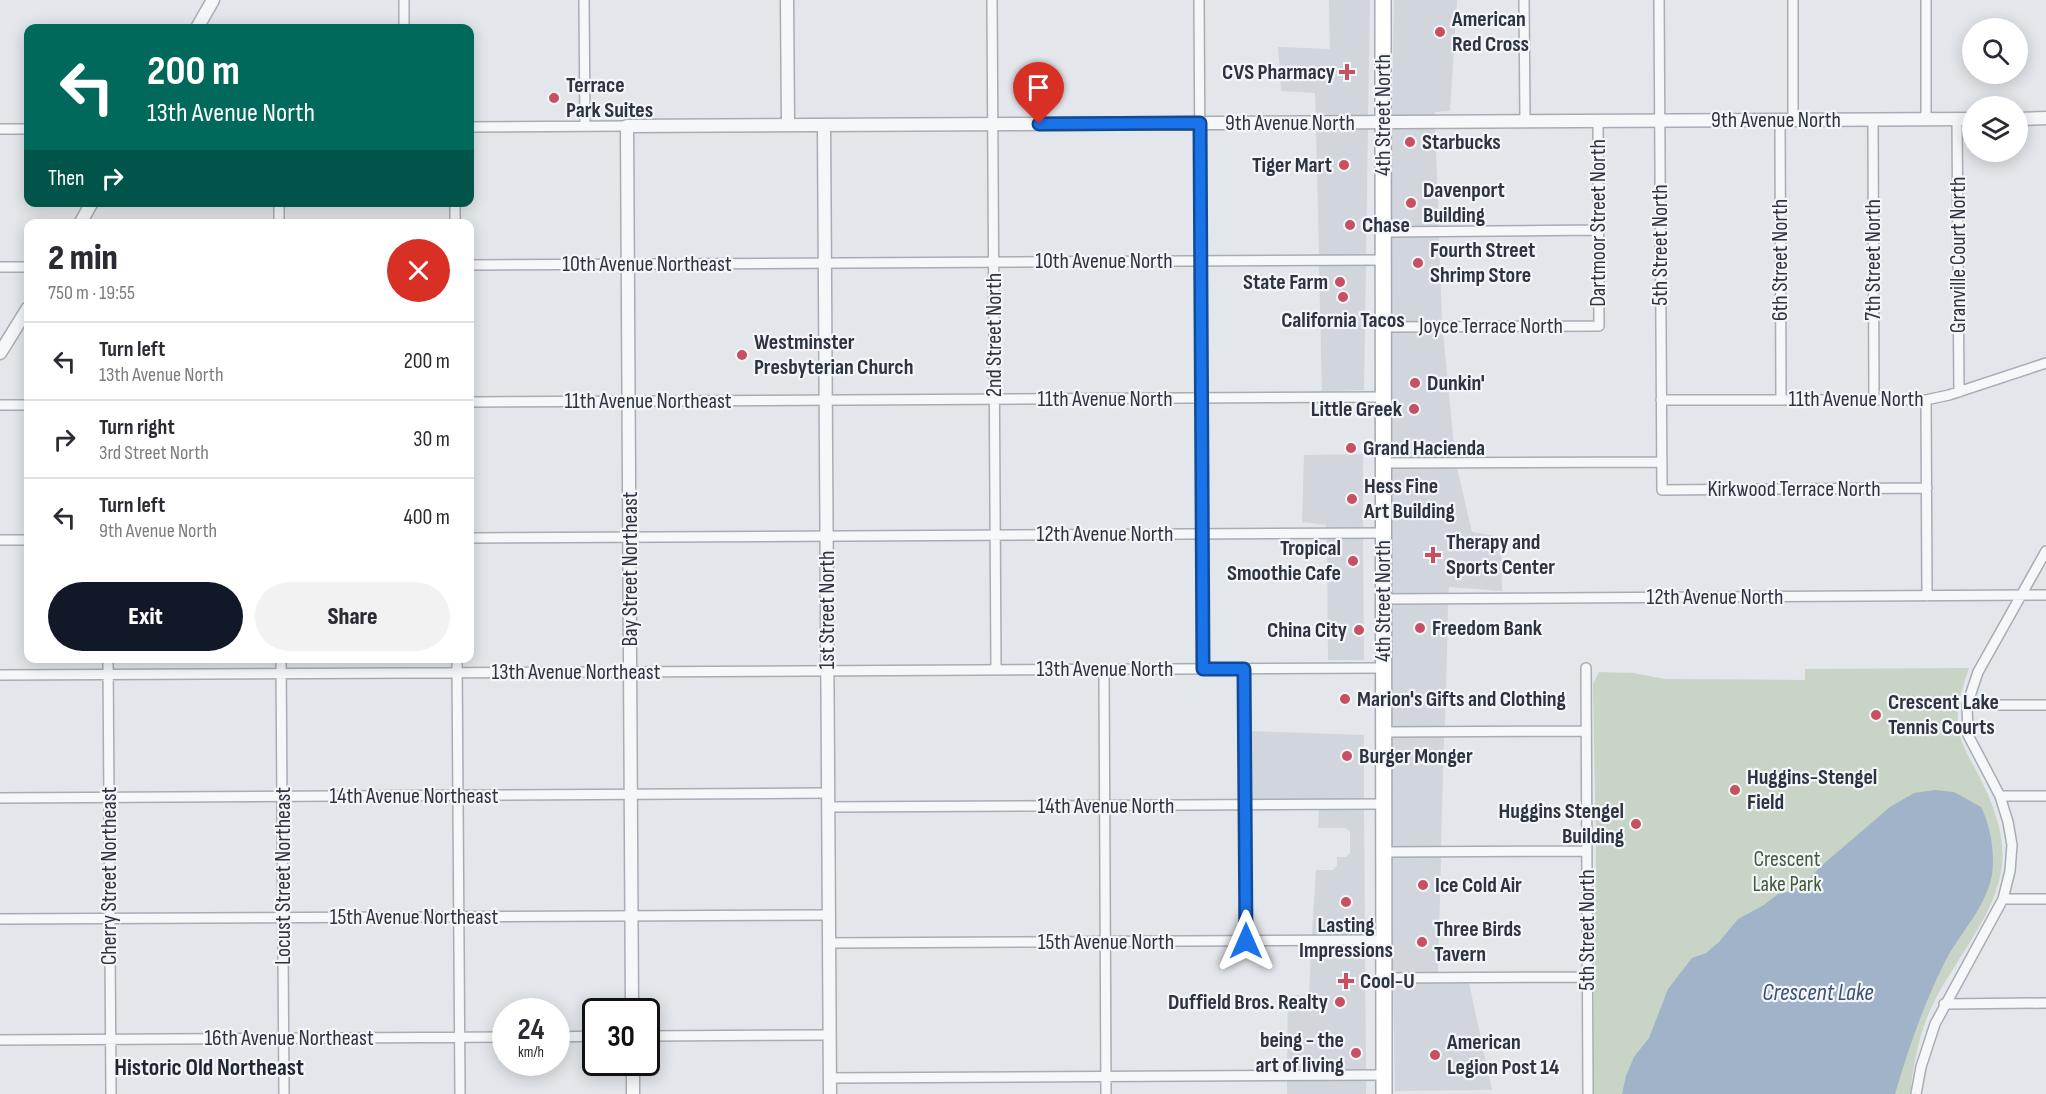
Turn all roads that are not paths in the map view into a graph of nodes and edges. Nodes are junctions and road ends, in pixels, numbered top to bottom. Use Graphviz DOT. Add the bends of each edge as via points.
graph roads {
  1 [pos="213,0"];
  2 [pos="404,0"];
  3 [pos="584,0"];
  4 [pos="787,0"];
  5 [pos="992,0"];
  6 [pos="1199,0"];
  7 [pos="1383,0"];
  8 [pos="1524,0"];
  9 [pos="1659,0"];
  10 [pos="1792,0"];
  11 [pos="1926,0"];
  12 [pos="199,24"];
  13 [pos="404,24"];
  14 [pos="2046,118"];
  15 [pos="1873,119"];
  16 [pos="1926,119"];
  17 [pos="1957,119"];
  18 [pos="1962,119"];
  19 [pos="2028,119"];
  20 [pos="1780,120"];
  21 [pos="1793,120"];
  22 [pos="1525,121"];
  23 [pos="1598,121"];
  24 [pos="1660,121"];
  25 [pos="1383,122"];
  26 [pos="1200,123"];
  27 [pos="993,124"];
  28 [pos="788,125"];
  29 [pos="824,125"];
  30 [pos="585,126"];
  31 [pos="627,126"];
  32 [pos="474,127"];
  33 [pos="0,129"];
  34 [pos="24,129"];
  35 [pos="1598,230"];
  36 [pos="1383,232"];
  37 [pos="1383,260"];
  38 [pos="1200,261"];
  39 [pos="993,262"];
  40 [pos="825,263"];
  41 [pos="628,264"];
  42 [pos="474,265"];
  43 [pos="0,267"];
  44 [pos="24,267"];
  45 [pos="24,314"];
  46 [pos="1599,326"];
  47 [pos="1383,327"];
  48 [pos="0,353"];
  49 [pos="2046,363"];
  50 [pos="1959,392"];
  51 [pos="1383,397"];
  52 [pos="1201,398"];
  53 [pos="994,399"];
  54 [pos="1781,399"];
  55 [pos="826,400"];
  56 [pos="1661,400"];
  57 [pos="1874,400"];
  58 [pos="1926,400"];
  59 [pos="629,401"];
  60 [pos="474,402"];
  61 [pos="0,405"];
  62 [pos="24,405"];
  63 [pos="1662,462"];
  64 [pos="1383,463"];
  65 [pos="1927,488"];
  66 [pos="1662,490"];
  67 [pos="1383,533"];
  68 [pos="1202,534"];
  69 [pos="995,535"];
  70 [pos="827,536"];
  71 [pos="630,537"];
  72 [pos="474,538"];
  73 [pos="0,540"];
  74 [pos="24,540"];
  75 [pos="2046,551"];
  76 [pos="2022,595"];
  77 [pos="2046,595"];
  78 [pos="1928,596"];
  79 [pos="1383,599"];
  80 [pos="108,663"];
  81 [pos="281,663"];
  82 [pos="458,663"];
  83 [pos="1383,668"];
  84 [pos="1586,668"];
  85 [pos="1104,669"];
  86 [pos="1203,669"];
  87 [pos="1244,669"];
  88 [pos="996,670"];
  89 [pos="827,671"];
  90 [pos="631,672"];
  91 [pos="458,673"];
  92 [pos="282,674"];
  93 [pos="0,675"];
  94 [pos="108,675"];
  95 [pos="1967,705"];
  96 [pos="2046,705"];
  97 [pos="1586,731"];
  98 [pos="1383,732"];
  99 [pos="828,794"];
  100 [pos="458,795"];
  101 [pos="631,795"];
  102 [pos="282,796"];
  103 [pos="2000,796"];
  104 [pos="2046,796"];
  105 [pos="109,797"];
  106 [pos="0,798"];
  107 [pos="1383,804"];
  108 [pos="1245,805"];
  109 [pos="1104,806"];
  110 [pos="828,807"];
  111 [pos="1587,851"];
  112 [pos="1383,852"];
  113 [pos="2003,899"];
  114 [pos="2046,899"];
  115 [pos="829,915"];
  116 [pos="632,916"];
  117 [pos="459,917"];
  118 [pos="283,918"];
  119 [pos="0,919"];
  120 [pos="110,919"];
  121 [pos="1383,940"];
  122 [pos="1246,941"];
  123 [pos="1105,942"];
  124 [pos="829,943"];
  125 [pos="1587,977"];
  126 [pos="1383,978"];
  127 [pos="632,998"];
  128 [pos="2046,1003"];
  129 [pos="1944,1004"];
  130 [pos="829,1035"];
  131 [pos="660,1036"];
  132 [pos="460,1037"];
  133 [pos="492,1037"];
  134 [pos="284,1038"];
  135 [pos="110,1039"];
  136 [pos="0,1040"];
  137 [pos="1383,1075"];
  138 [pos="633,1076"];
  139 [pos="1106,1077"];
  140 [pos="830,1078"];
  141 [pos="111,1094"];
  142 [pos="284,1094"];
  143 [pos="460,1094"];
  144 [pos="633,1094"];
  145 [pos="830,1094"];
  146 [pos="1106,1094"];
  147 [pos="1384,1094"];
  148 [pos="1588,1094"];
  149 [pos="1916,1094"];
  1 -- 12 [label="street"];
  2 -- 13 [label="street"];
  3 -- 30 [label="street"];
  4 -- 28 [label="street"];
  5 -- 27 [label="street, 2nd Street North"];
  6 -- 26 [label="street"];
  7 -- 25 [label="main road, 4th Street North"];
  8 -- 22 [label="street"];
  9 -- 24 [label="street, 5th Street North"];
  10 -- 21 [label="street"];
  11 -- 16 [label="street"];
  14 -- 19 [label="street"];
  15 -- 16 [label="street, 9th Avenue North"];
  15 -- 21 [label="street, 9th Avenue North"];
  15 -- 57 [label="street, 7th Street North"];
  16 -- 17 [label="street, 9th Avenue North"];
  17 -- 18 [label="street, 9th Avenue North"];
  17 -- 50 [label="street, Granville Court North"];
  20 -- 21 [label="street, 9th Avenue North"];
  20 -- 24 [label="street, 9th Avenue North"];
  20 -- 54 [label="street, 6th Street North"];
  22 -- 23 [label="street, 9th Avenue North"];
  22 -- 25 [label="street, 9th Avenue North"];
  23 -- 24 [label="street, 9th Avenue North"];
  23 -- 35 [label="street, Dartmoor Street North"];
  24 -- 56 [label="street, 5th Street North"];
  25 -- 26 [label="street, 9th Avenue North"];
  25 -- 36 [label="main road, 4th Street North"];
  26 -- 27 [label="street, 9th Avenue North"];
  26 -- 38 [label="street"];
  27 -- 29 [label="street, 9th Avenue North"];
  27 -- 39 [label="street, 2nd Street North"];
  28 -- 29 [label="street, 9th Avenue North"];
  28 -- 31 [label="street, 9th Avenue North"];
  29 -- 40 [label="street, 1st Street North"];
  30 -- 31 [label="street"];
  30 -- 32 [label="street"];
  31 -- 41 [label="street, Bay Street Northeast"];
  33 -- 34 [label="street"];
  35 -- 36 [label="street"];
  35 -- 46 [label="street, Dartmoor Street North"];
  36 -- 37 [label="main road, 4th Street North"];
  37 -- 38 [label="street, 10th Avenue North"];
  37 -- 47 [label="main road, 4th Street North"];
  38 -- 39 [label="street, 10th Avenue North"];
  38 -- 52 [label="street"];
  39 -- 40 [label="street, 10th Avenue North"];
  39 -- 53 [label="street, 2nd Street North"];
  40 -- 41 [label="street, 10th Avenue Northeast"];
  40 -- 55 [label="street, 1st Street North"];
  41 -- 42 [label="street, 10th Avenue Northeast"];
  41 -- 59 [label="street, Bay Street Northeast"];
  43 -- 44 [label="street"];
  45 -- 48 [label="street"];
  46 -- 47 [label="street, Joyce Terrace North"];
  47 -- 51 [label="main road, 4th Street North"];
  49 -- 50 [label="street, 11th Avenue North"];
  50 -- 58 [label="street, 11th Avenue North"];
  51 -- 52 [label="street, 11th Avenue North"];
  51 -- 64 [label="main road, 4th Street North"];
  52 -- 53 [label="street, 11th Avenue North"];
  52 -- 68 [label="street"];
  53 -- 55 [label="street, 11th Avenue North"];
  53 -- 69 [label="street, 2nd Street North"];
  54 -- 56 [label="street, 11th Avenue North"];
  54 -- 57 [label="street, 11th Avenue North"];
  55 -- 59 [label="street, 11th Avenue Northeast"];
  55 -- 70 [label="street, 1st Street North"];
  56 -- 63 [label="street, 5th Street North"];
  57 -- 58 [label="street, 11th Avenue North"];
  58 -- 65 [label="street"];
  59 -- 60 [label="street, 11th Avenue Northeast"];
  59 -- 71 [label="street, Bay Street Northeast"];
  61 -- 62 [label="street"];
  63 -- 64 [label="street"];
  63 -- 66 [label="street, 5th Street North"];
  64 -- 67 [label="main road, 4th Street North"];
  65 -- 66 [label="street, Kirkwood Terrace North"];
  65 -- 78 [label="street"];
  67 -- 68 [label="street, 12th Avenue North"];
  67 -- 79 [label="main road, 4th Street North"];
  68 -- 69 [label="street, 12th Avenue North"];
  68 -- 86 [label="street"];
  69 -- 70 [label="street, 12th Avenue North"];
  69 -- 88 [label="street, 2nd Street North"];
  70 -- 71 [label="street, 12th Avenue North"];
  70 -- 89 [label="street, 1st Street North"];
  71 -- 72 [label="street, 12th Avenue North"];
  71 -- 90 [label="street, Bay Street Northeast"];
  73 -- 74 [label="street"];
  75 -- 76 [label="street"];
  76 -- 77 [label="street, 12th Avenue North"];
  76 -- 78 [label="street, 12th Avenue North"];
  76 -- 95 [label="street" via="1978,672"];
  78 -- 79 [label="street, 12th Avenue North"];
  79 -- 83 [label="main road, 4th Street North"];
  80 -- 94 [label="street, Cherry Street Northeast"];
  81 -- 92 [label="street, Locust Street Northeast"];
  82 -- 91 [label="street"];
  83 -- 87 [label="street, 13th Avenue North"];
  83 -- 98 [label="main road, 4th Street North"];
  84 -- 97 [label="street, 5th Street North"];
  85 -- 86 [label="street, 13th Avenue North"];
  85 -- 88 [label="street, 13th Avenue North"];
  85 -- 109 [label="street"];
  86 -- 87 [label="street, 13th Avenue North"];
  87 -- 108 [label="street"];
  88 -- 89 [label="street, 13th Avenue North"];
  89 -- 90 [label="street, 13th Avenue Northeast"];
  89 -- 99 [label="street, 1st Street North"];
  90 -- 91 [label="street, 13th Avenue Northeast"];
  90 -- 101 [label="street, Bay Street Northeast"];
  91 -- 92 [label="street, 13th Avenue Northeast"];
  91 -- 100 [label="street"];
  92 -- 94 [label="street, 13th Avenue Northeast"];
  92 -- 102 [label="street, Locust Street Northeast"];
  93 -- 94 [label="street, 13th Avenue Northeast"];
  94 -- 105 [label="street, Cherry Street Northeast"];
  95 -- 96 [label="street"];
  95 -- 103 [label="street" via="1968,735"];
  97 -- 98 [label="street"];
  97 -- 111 [label="street, 5th Street North"];
  98 -- 107 [label="main road, 4th Street North"];
  99 -- 101 [label="street, 14th Avenue Northeast"];
  99 -- 110 [label="street, 1st Street North"];
  100 -- 101 [label="street, 14th Avenue Northeast"];
  100 -- 102 [label="street, 14th Avenue Northeast"];
  100 -- 117 [label="street"];
  101 -- 116 [label="street, Bay Street Northeast"];
  102 -- 105 [label="street, 14th Avenue Northeast"];
  102 -- 118 [label="street, Locust Street Northeast"];
  103 -- 104 [label="street"];
  103 -- 113 [label="street" via="2012,845"];
  105 -- 106 [label="street, 14th Avenue Northeast"];
  105 -- 120 [label="street, Cherry Street Northeast"];
  107 -- 108 [label="street, 14th Avenue North"];
  107 -- 112 [label="main road, 4th Street North"];
  108 -- 109 [label="street, 14th Avenue North"];
  108 -- 122 [label="street"];
  109 -- 110 [label="street, 14th Avenue North"];
  109 -- 123 [label="street"];
  110 -- 115 [label="street, 1st Street North"];
  111 -- 112 [label="street"];
  111 -- 125 [label="street, 5th Street North"];
  112 -- 121 [label="main road, 4th Street North"];
  113 -- 114 [label="street"];
  113 -- 129 [label="street"];
  115 -- 116 [label="street, 15th Avenue Northeast"];
  115 -- 124 [label="street, 1st Street North"];
  116 -- 117 [label="street, 15th Avenue Northeast"];
  116 -- 127 [label="street, Bay Street Northeast"];
  117 -- 118 [label="street, 15th Avenue Northeast"];
  117 -- 132 [label="street"];
  118 -- 120 [label="street, 15th Avenue Northeast"];
  118 -- 134 [label="street, Locust Street Northeast"];
  119 -- 120 [label="street, 15th Avenue Northeast"];
  120 -- 135 [label="street, Cherry Street Northeast"];
  121 -- 122 [label="street, 15th Avenue North"];
  121 -- 126 [label="main road, 4th Street North"];
  122 -- 123 [label="street, 15th Avenue North"];
  123 -- 124 [label="street, 15th Avenue North"];
  123 -- 139 [label="street"];
  124 -- 130 [label="street, 1st Street North"];
  125 -- 126 [label="street"];
  125 -- 148 [label="street, 5th Street North"];
  126 -- 137 [label="main road, 4th Street North"];
  128 -- 129 [label="street"];
  129 -- 149 [label="street" via="1929,1040"];
  130 -- 131 [label="street"];
  130 -- 140 [label="street, 1st Street North"];
  132 -- 133 [label="street, 16th Avenue Northeast"];
  132 -- 134 [label="street, 16th Avenue Northeast"];
  132 -- 143 [label="street"];
  134 -- 135 [label="street, 16th Avenue Northeast"];
  134 -- 142 [label="street, Locust Street Northeast"];
  135 -- 136 [label="street, 16th Avenue Northeast"];
  135 -- 141 [label="street, Cherry Street Northeast"];
  137 -- 139 [label="street"];
  137 -- 147 [label="main road, 4th Street North"];
  138 -- 144 [label="street"];
  139 -- 140 [label="street"];
  139 -- 146 [label="street"];
  140 -- 145 [label="street, 1st Street North"];
}
